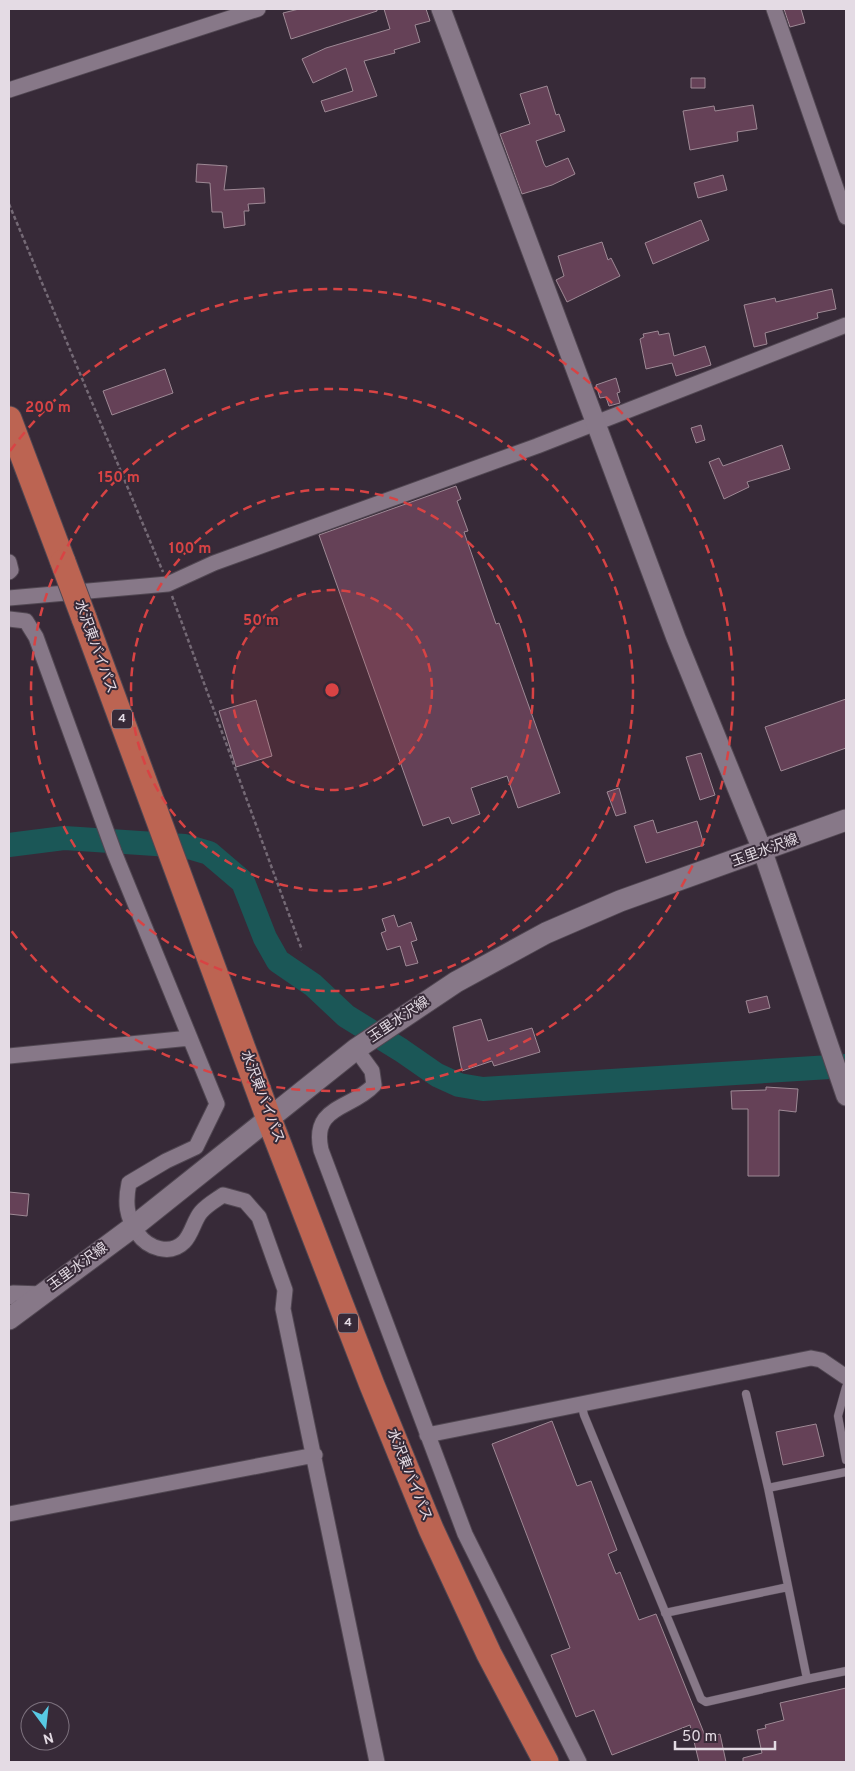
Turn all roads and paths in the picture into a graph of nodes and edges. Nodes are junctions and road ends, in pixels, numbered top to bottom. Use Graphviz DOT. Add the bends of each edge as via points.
graph roads {
  1 [pos="258,9"];
  2 [pos="441,9"];
  3 [pos="774,9"];
  4 [pos="9,90"];
  5 [pos="9,204"];
  6 [pos="846,217"];
  7 [pos="846,325"];
  8 [pos="9,419"];
  9 [pos="595,423"];
  10 [pos="9,562"];
  11 [pos="9,572"];
  12 [pos="168,584"];
  13 [pos="9,598"];
  14 [pos="9,619"];
  15 [pos="846,820"];
  16 [pos="763,852"];
  17 [pos="302,950"];
  18 [pos="190,1038"];
  19 [pos="356,1049"];
  20 [pos="9,1056"];
  21 [pos="846,1096"];
  22 [pos="269,1119"];
  23 [pos="133,1227"];
  24 [pos="42,1294"];
  25 [pos="9,1297"];
  26 [pos="9,1319"];
  27 [pos="846,1377"];
  28 [pos="846,1387"];
  29 [pos="746,1394"];
  30 [pos="582,1403"];
  31 [pos="427,1435"];
  32 [pos="315,1455"];
  33 [pos="846,1460"];
  34 [pos="846,1472"];
  35 [pos="768,1488"];
  36 [pos="9,1514"];
  37 [pos="788,1587"];
  38 [pos="665,1613"];
  39 [pos="846,1671"];
  40 [pos="808,1679"];
  41 [pos="377,1762"];
  42 [pos="546,1762"];
  43 [pos="578,1762"];
  1 -- 4 [label="street"];
  2 -- 9 [label="street"];
  3 -- 6 [label="street"];
  5 -- 12 [label="path"];
  7 -- 9 [label="street"];
  8 -- 22 [label="highway, 水沢東バイパス / 4, bridge"];
  9 -- 12 [label="street" via="222,560"];
  9 -- 16 [label="street" via="672,628"];
  10 -- 11 [label="street"];
  12 -- 13 [label="street"];
  12 -- 17 [label="path"];
  14 -- 18 [label="street" via="26,621 36,637 100,816"];
  15 -- 16 [label="main road, 玉里水沢線"];
  16 -- 19 [label="main road, 玉里水沢線" via="620,901 546,933 456,982"];
  16 -- 21 [label="street"];
  18 -- 20 [label="street"];
  18 -- 23 [label="street" via="217,1104 196,1147 129,1183 125,1201"];
  19 -- 22 [label="main road, 玉里水沢線"];
  19 -- 31 [label="street" via="372,1071 374,1085 324,1119 319,1141"];
  22 -- 23 [label="main road, 玉里水沢線"];
  22 -- 42 [label="highway, 水沢東バイパス / 4" via="431,1529 489,1654"];
  23 -- 24 [label="main road, 玉里水沢線"];
  23 -- 32 [label="street" via="152,1247 171,1249 184,1242 201,1212 223,1195 245,1201 259,1217 285,1290 283,1308"];
  24 -- 25 [label="street" via="13,1293"];
  24 -- 26 [label="main road, 玉里水沢線"];
  27 -- 30 [label="street" via="821,1360 812,1358"];
  28 -- 33 [label="lane" via="838,1416"];
  29 -- 35 [label="lane"];
  30 -- 31 [label="street"];
  30 -- 38 [label="lane" via="584,1415"];
  31 -- 43 [label="street" via="465,1534"];
  32 -- 36 [label="street"];
  32 -- 41 [label="street"];
  34 -- 35 [label="lane"];
  35 -- 37 [label="lane"];
  37 -- 38 [label="lane"];
  37 -- 40 [label="lane"];
  38 -- 40 [label="lane" via="704,1702"];
  39 -- 40 [label="lane"];
}
